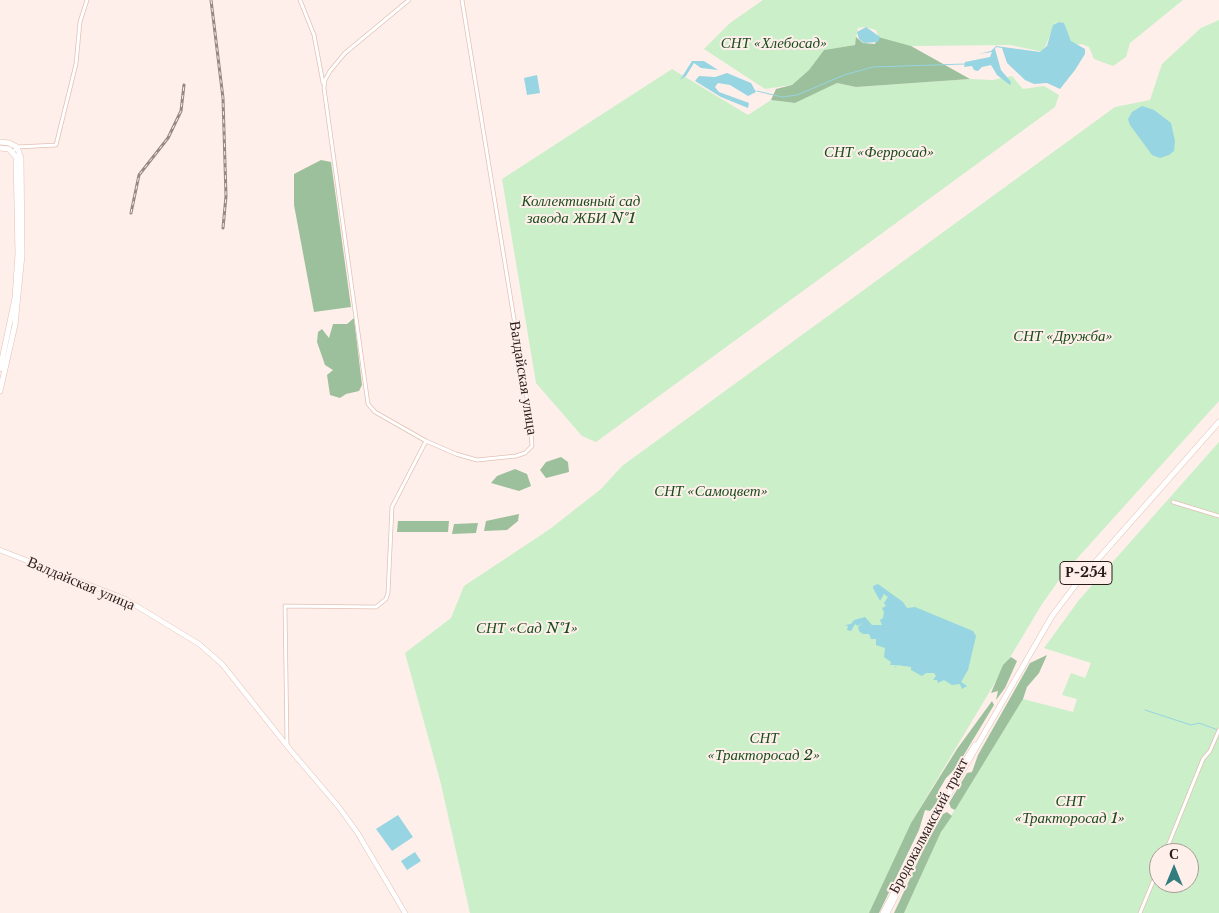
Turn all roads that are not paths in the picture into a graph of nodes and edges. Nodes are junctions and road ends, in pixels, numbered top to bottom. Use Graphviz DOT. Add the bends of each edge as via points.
graph roads {
  1 [pos="87,0"];
  2 [pos="300,0"];
  3 [pos="409,0"];
  4 [pos="462,0"];
  5 [pos="324,88"];
  6 [pos="0,142"];
  7 [pos="0,148"];
  8 [pos="15,150"];
  9 [pos="0,369"];
  10 [pos="0,391"];
  11 [pos="1219,422"];
  12 [pos="426,441"];
  13 [pos="1173,502"];
  14 [pos="1219,516"];
  15 [pos="0,550"];
  16 [pos="1219,730"];
  17 [pos="978,741"];
  18 [pos="287,745"];
  19 [pos="1169,843"];
  20 [pos="1149,891"];
  21 [pos="405,913"];
  22 [pos="883,913"];
  23 [pos="887,913"];
  24 [pos="1140,913"];
  1 -- 8 [label="street" via="80,22 76,64 56,145"];
  2 -- 5 [label="street" via="314,35"];
  3 -- 5 [label="street" via="345,53 324,80"];
  4 -- 12 [label="street, Валдайская улица" via="533,439 525,454 489,460 469,459"];
  5 -- 12 [label="street" via="368,404 375,412"];
  6 -- 8 [label="main road" via="9,143"];
  7 -- 8 [label="main road"];
  8 -- 9 [label="main road" via="16,281"];
  8 -- 10 [label="main road" via="22,166 21,278 15,325"];
  11 -- 17 [label="main road, Бродокалмакский тракт / Р-254" via="1063,601"];
  12 -- 18 [label="street" via="392,507 386,599 376,607 285,606"];
  13 -- 14 [label="street"];
  15 -- 18 [label="street, Валдайская улица" via="125,599 199,644 222,664"];
  16 -- 19 [label="street" via="1203,759"];
  17 -- 22 [label="main road, Бродокалмакский тракт / Р-254" via="922,836"];
  17 -- 23 [label="main road, Бродокалмакский тракт / Р-254"];
  18 -- 21 [label="street, Валдайская улица" via="338,806"];
  20 -- 24 [label="street"];
}
